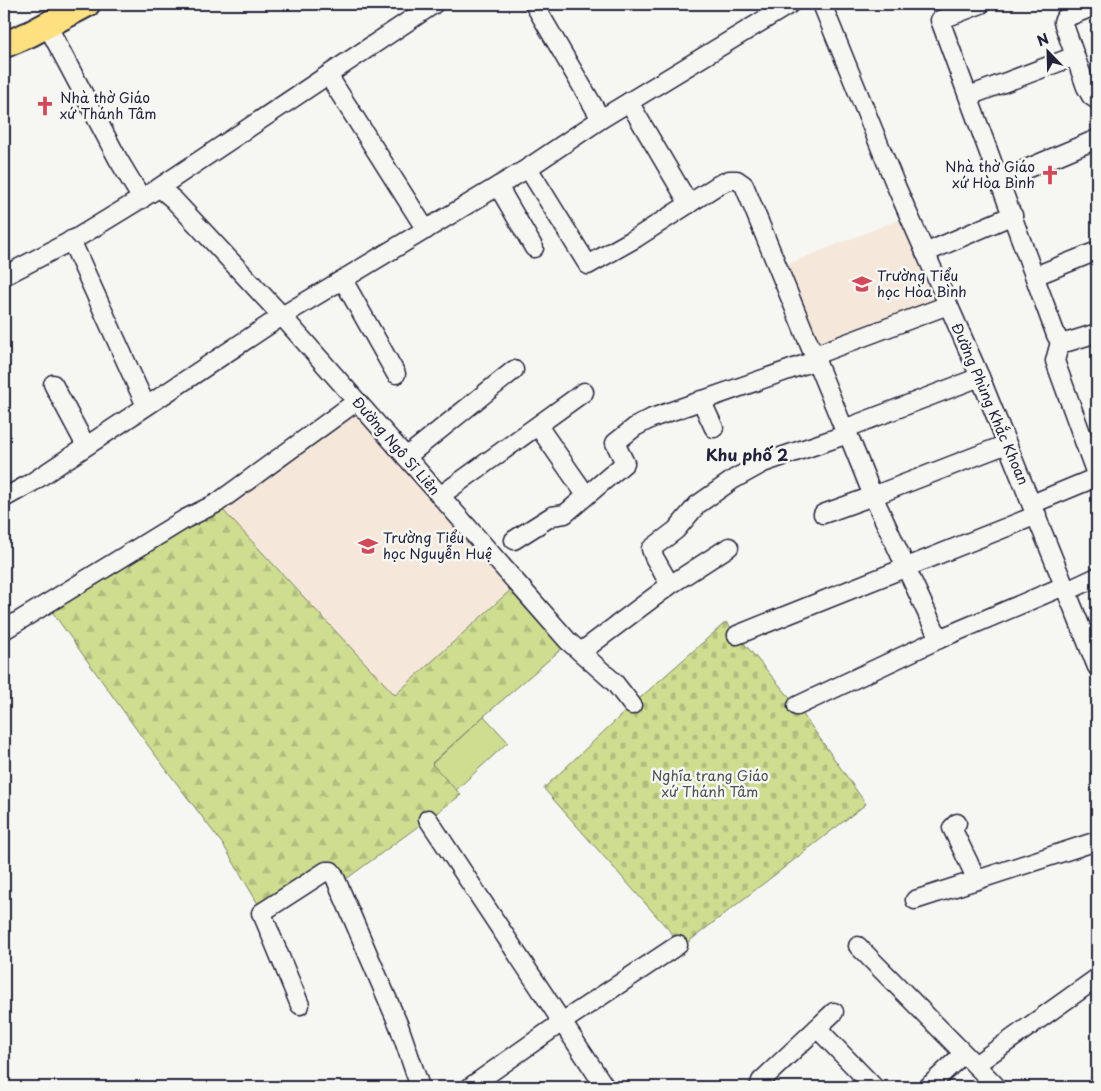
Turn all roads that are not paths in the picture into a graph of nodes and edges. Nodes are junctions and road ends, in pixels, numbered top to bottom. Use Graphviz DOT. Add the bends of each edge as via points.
graph roads {
  1 [pos="87,4"];
  2 [pos="434,4"];
  3 [pos="534,4"];
  4 [pos="790,4"];
  5 [pos="822,4"];
  6 [pos="981,4"];
  7 [pos="1097,4"];
  8 [pos="47,25"];
  9 [pos="4,45"];
  10 [pos="1075,56"];
  11 [pos="328,75"];
  12 [pos="969,96"];
  13 [pos="1097,100"];
  14 [pos="629,102"];
  15 [pos="601,119"];
  16 [pos="1097,139"];
  17 [pos="528,168"];
  18 [pos="1000,180"];
  19 [pos="498,186"];
  20 [pos="160,188"];
  21 [pos="142,199"];
  22 [pos="689,204"];
  23 [pos="1013,215"];
  24 [pos="426,230"];
  25 [pos="71,240"];
  26 [pos="534,248"];
  27 [pos="1097,251"];
  28 [pos="925,253"];
  29 [pos="4,276"];
  30 [pos="1035,276"];
  31 [pos="343,280"];
  32 [pos="948,305"];
  33 [pos="282,316"];
  34 [pos="1097,333"];
  35 [pos="1060,342"];
  36 [pos="816,357"];
  37 [pos="514,370"];
  38 [pos="396,374"];
  39 [pos="980,377"];
  40 [pos="53,384"];
  41 [pos="584,392"];
  42 [pos="701,400"];
  43 [pos="357,401"];
  44 [pos="146,406"];
  45 [pos="538,426"];
  46 [pos="714,428"];
  47 [pos="846,432"];
  48 [pos="1008,444"];
  49 [pos="86,446"];
  50 [pos="406,457"];
  51 [pos="1097,477"];
  52 [pos="586,495"];
  53 [pos="440,496"];
  54 [pos="873,496"];
  55 [pos="4,498"];
  56 [pos="1034,510"];
  57 [pos="823,514"];
  58 [pos="514,540"];
  59 [pos="729,547"];
  60 [pos="906,567"];
  61 [pos="1097,577"];
  62 [pos="670,584"];
  63 [pos="1066,588"];
  64 [pos="4,630"];
  65 [pos="737,635"];
  66 [pos="939,639"];
  67 [pos="581,652"];
  68 [pos="1097,667"];
  69 [pos="632,705"];
  70 [pos="797,706"];
  71 [pos="428,819"];
  72 [pos="958,823"];
  73 [pos="1097,841"];
  74 [pos="977,880"];
  75 [pos="915,900"];
  76 [pos="678,945"];
  77 [pos="858,946"];
  78 [pos="1097,978"];
  79 [pos="300,1005"];
  80 [pos="834,1012"];
  81 [pos="562,1022"];
  82 [pos="817,1028"];
  83 [pos="969,1059"];
  84 [pos="420,1087"];
  85 [pos="470,1087"];
  86 [pos="605,1087"];
  87 [pos="759,1087"];
  88 [pos="874,1087"];
  89 [pos="928,1087"];
  90 [pos="998,1087"];
  1 -- 8 [label="highway"];
  2 -- 11 [label="street"];
  3 -- 15 [label="street"];
  4 -- 14 [label="street"];
  5 -- 28 [label="street, Đường Phùng Khắc Khoan"];
  6 -- 12 [label="street" via="940,20"];
  7 -- 10 [label="street" via="1065,18"];
  8 -- 9 [label="highway"];
  8 -- 21 [label="street"];
  10 -- 12 [label="street"];
  10 -- 13 [label="street" via="1086,87"];
  11 -- 20 [label="street"];
  11 -- 24 [label="street"];
  12 -- 18 [label="street"];
  14 -- 15 [label="street"];
  14 -- 22 [label="street"];
  15 -- 17 [label="street"];
  16 -- 18 [label="street"];
  17 -- 19 [label="street"];
  17 -- 22 [label="street" via="588,265"];
  18 -- 23 [label="street"];
  19 -- 24 [label="street"];
  19 -- 26 [label="street"];
  20 -- 21 [label="street"];
  20 -- 33 [label="street, Đường Ngô Sĩ Liên"];
  21 -- 25 [label="street"];
  22 -- 36 [label="street" via="729,180 738,180 744,185"];
  23 -- 28 [label="street"];
  23 -- 30 [label="street"];
  24 -- 31 [label="street"];
  25 -- 29 [label="street"];
  25 -- 44 [label="street"];
  27 -- 30 [label="street"];
  28 -- 32 [label="street, Đường Phùng Khắc Khoan"];
  30 -- 35 [label="street"];
  31 -- 33 [label="street"];
  31 -- 38 [label="street"];
  32 -- 36 [label="street"];
  32 -- 39 [label="street, Đường Phùng Khắc Khoan"];
  33 -- 43 [label="street, Đường Ngô Sĩ Liên"];
  33 -- 44 [label="street"];
  34 -- 35 [label="street"];
  35 -- 51 [label="street" via="1054,361"];
  36 -- 42 [label="street"];
  36 -- 47 [label="street"];
  37 -- 50 [label="street"];
  39 -- 47 [label="street"];
  39 -- 48 [label="street, Đường Phùng Khắc Khoan"];
  40 -- 49 [label="street"];
  41 -- 45 [label="street"];
  42 -- 46 [label="street"];
  42 -- 52 [label="street" via="652,418 615,443 625,463"];
  43 -- 50 [label="street, Đường Ngô Sĩ Liên"];
  43 -- 64 [label="street" via="217,503 185,519"];
  44 -- 49 [label="street"];
  45 -- 52 [label="street"];
  45 -- 53 [label="street"];
  47 -- 54 [label="street"];
  47 -- 62 [label="street" via="763,463 697,505 676,530 651,549"];
  48 -- 54 [label="street"];
  48 -- 56 [label="street, Đường Phùng Khắc Khoan"];
  49 -- 55 [label="street"];
  50 -- 53 [label="street, Đường Ngô Sĩ Liên"];
  51 -- 56 [label="street"];
  52 -- 58 [label="street" via="565,514 552,516"];
  53 -- 67 [label="street, Đường Ngô Sĩ Liên"];
  54 -- 57 [label="street"];
  54 -- 60 [label="street"];
  56 -- 60 [label="street"];
  56 -- 63 [label="street, Đường Phùng Khắc Khoan"];
  59 -- 62 [label="street"];
  60 -- 65 [label="street"];
  60 -- 66 [label="street"];
  61 -- 63 [label="street"];
  62 -- 67 [label="street"];
  63 -- 66 [label="street"];
  63 -- 68 [label="street, Đường Phùng Khắc Khoan"];
  66 -- 70 [label="street"];
  67 -- 69 [label="street, Đường Ngô Sĩ Liên" via="614,682"];
  71 -- 81 [label="street"];
  72 -- 74 [label="street" via="952,828"];
  73 -- 74 [label="street"];
  74 -- 75 [label="street"];
  76 -- 81 [label="street"];
  77 -- 83 [label="street"];
  78 -- 83 [label="street"];
  79 -- 84 [label="street" via="262,915 326,871 331,871 400,1026"];
  80 -- 82 [label="street"];
  81 -- 85 [label="street"];
  81 -- 86 [label="street"];
  82 -- 87 [label="street" via="761,1081"];
  82 -- 88 [label="street"];
  83 -- 89 [label="street"];
  83 -- 90 [label="street"];
}
